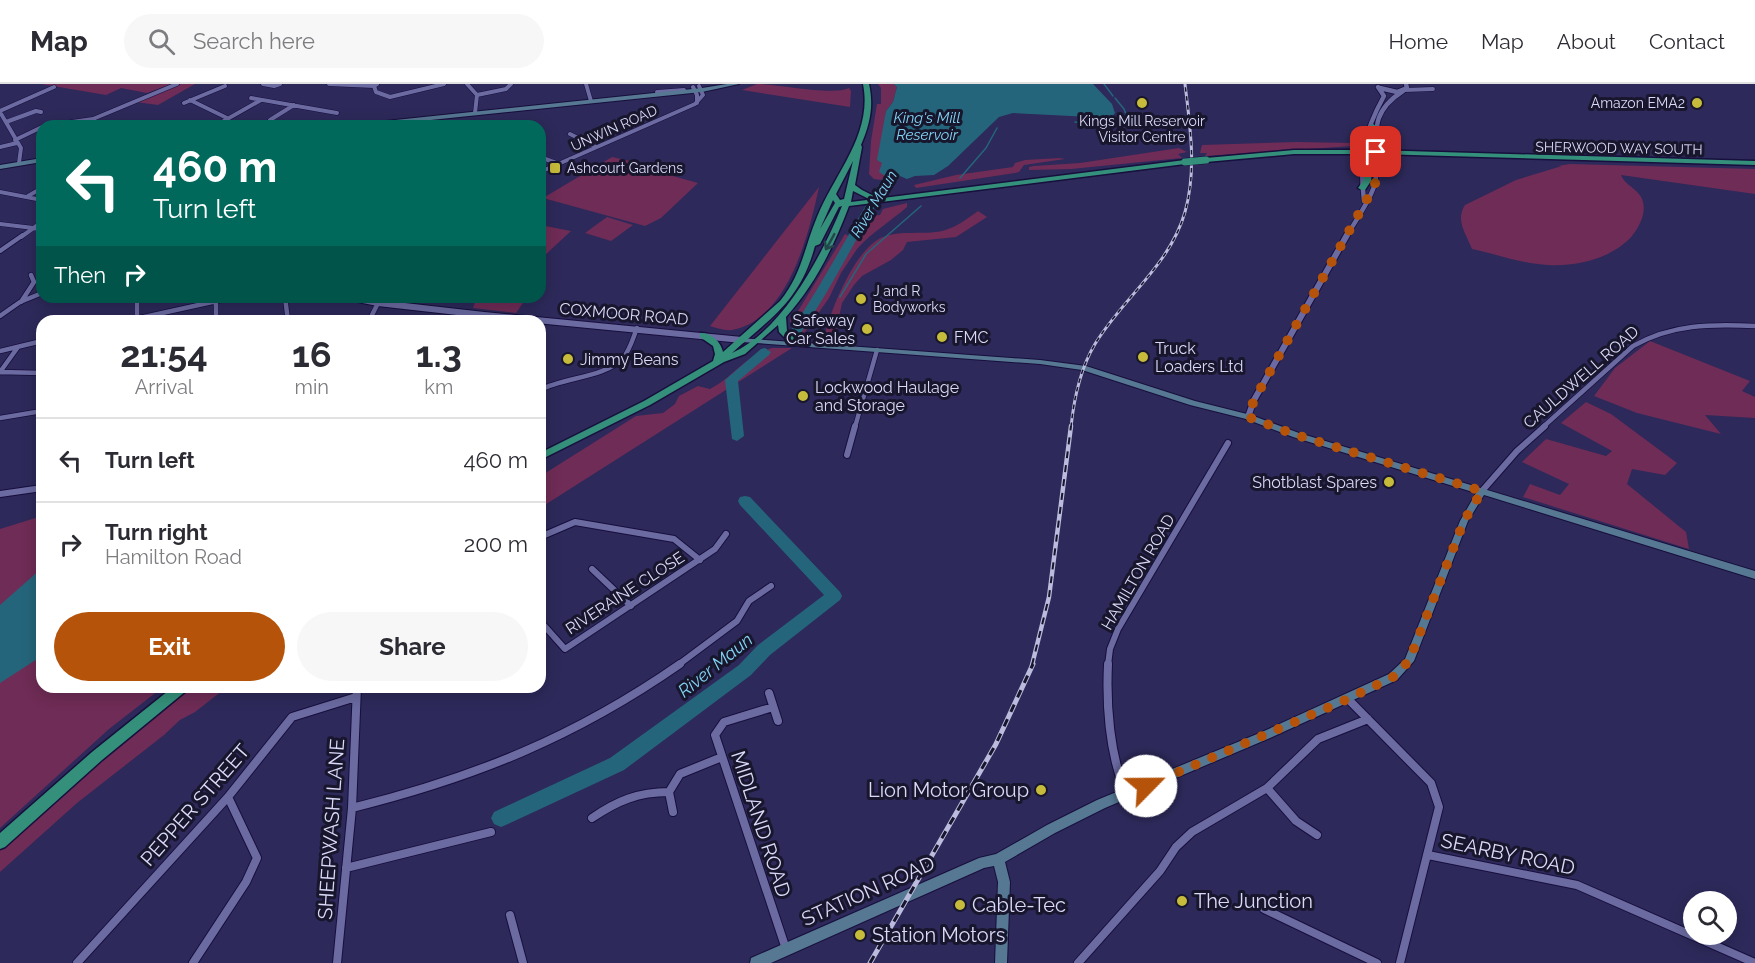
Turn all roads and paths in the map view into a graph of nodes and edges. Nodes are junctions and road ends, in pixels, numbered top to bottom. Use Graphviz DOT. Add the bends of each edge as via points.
graph roads {
  1 [pos="177,84"];
  2 [pos="263,84"];
  3 [pos="280,84"];
  4 [pos="329,84"];
  5 [pos="444,84"];
  6 [pos="467,84"];
  7 [pos="511,84"];
  8 [pos="586,84"];
  9 [pos="712,84"];
  10 [pos="736,84"];
  11 [pos="866,84"];
  12 [pos="1406,84"];
  13 [pos="1413,84"];
  14 [pos="376,85"];
  15 [pos="225,86"];
  16 [pos="1376,86"];
  17 [pos="54,87"];
  18 [pos="697,88"];
  19 [pos="1404,91"];
  20 [pos="477,95"];
  21 [pos="639,95"];
  22 [pos="250,98"];
  23 [pos="190,100"];
  24 [pos="261,100"];
  25 [pos="591,101"];
  26 [pos="184,103"];
  27 [pos="696,103"];
  28 [pos="294,105"];
  29 [pos="0,112"];
  30 [pos="41,112"];
  31 [pos="337,113"];
  32 [pos="476,113"];
  33 [pos="227,118"];
  34 [pos="86,120"];
  35 [pos="224,120"];
  36 [pos="270,120"];
  37 [pos="421,120"];
  38 [pos="7,124"];
  39 [pos="1374,126"];
  40 [pos="0,128"];
  41 [pos="36,130"];
  42 [pos="570,134"];
  43 [pos="860,141"];
  44 [pos="16,142"];
  45 [pos="0,147"];
  46 [pos="596,147"];
  47 [pos="1369,155"];
  48 [pos="1240,157"];
  49 [pos="1482,157"];
  50 [pos="546,159"];
  51 [pos="36,161"];
  52 [pos="19,163"];
  53 [pos="1755,163"];
  54 [pos="558,164"];
  55 [pos="0,167"];
  56 [pos="546,169"];
  57 [pos="852,186"];
  58 [pos="1362,188"];
  59 [pos="36,191"];
  60 [pos="0,192"];
  61 [pos="926,193"];
  62 [pos="832,194"];
  63 [pos="28,196"];
  64 [pos="36,198"];
  65 [pos="867,200"];
  66 [pos="1364,201"];
  67 [pos="844,203"];
  68 [pos="0,224"];
  69 [pos="838,225"];
  70 [pos="36,226"];
  71 [pos="33,228"];
  72 [pos="36,228"];
  73 [pos="0,251"];
  74 [pos="811,252"];
  75 [pos="31,275"];
  76 [pos="34,282"];
  77 [pos="36,295"];
  78 [pos="20,302"];
  79 [pos="211,303"];
  80 [pos="378,303"];
  81 [pos="152,315"];
  82 [pos="372,315"];
  83 [pos="484,315"];
  84 [pos="0,316"];
  85 [pos="782,317"];
  86 [pos="546,320"];
  87 [pos="1755,326"];
  88 [pos="637,328"];
  89 [pos="703,335"];
  90 [pos="752,339"];
  91 [pos="789,342"];
  92 [pos="36,343"];
  93 [pos="19,347"];
  94 [pos="877,350"];
  95 [pos="0,351"];
  96 [pos="717,363"];
  97 [pos="0,372"];
  98 [pos="36,373"];
  99 [pos="546,387"];
  100 [pos="36,412"];
  101 [pos="1248,417"];
  102 [pos="0,418"];
  103 [pos="1228,443"];
  104 [pos="546,454"];
  105 [pos="847,455"];
  106 [pos="36,489"];
  107 [pos="1482,491"];
  108 [pos="0,494"];
  109 [pos="546,534"];
  110 [pos="726,534"];
  111 [pos="700,560"];
  112 [pos="592,569"];
  113 [pos="1755,575"];
  114 [pos="771,586"];
  115 [pos="763,591"];
  116 [pos="771,598"];
  117 [pos="631,606"];
  118 [pos="546,628"];
  119 [pos="175,693"];
  120 [pos="356,693"];
  121 [pos="769,693"];
  122 [pos="356,697"];
  123 [pos="1348,699"];
  124 [pos="773,707"];
  125 [pos="1368,719"];
  126 [pos="778,721"];
  127 [pos="722,757"];
  128 [pos="1267,788"];
  129 [pos="669,792"];
  130 [pos="1126,794"];
  131 [pos="228,797"];
  132 [pos="352,808"];
  133 [pos="674,812"];
  134 [pos="592,818"];
  135 [pos="490,832"];
  136 [pos="1317,835"];
  137 [pos="0,842"];
  138 [pos="1428,855"];
  139 [pos="998,859"];
  140 [pos="346,868"];
  141 [pos="1264,909"];
  142 [pos="510,915"];
  143 [pos="786,950"];
  144 [pos="76,963"];
  145 [pos="193,963"];
  146 [pos="337,963"];
  147 [pos="523,963"];
  148 [pos="756,963"];
  149 [pos="1001,963"];
  150 [pos="1078,963"];
  151 [pos="1377,963"];
  152 [pos="1400,963"];
  153 [pos="1755,963"];
  1 -- 34 [label="street"];
  2 -- 3 [label="street"];
  4 -- 14 [label="street"];
  5 -- 14 [label="street" via="390,97 378,94"];
  6 -- 20 [label="street"];
  7 -- 20 [label="street" via="506,89"];
  8 -- 25 [label="street"];
  9 -- 18 [label="main road"];
  10 -- 18 [label="main road"];
  11 -- 43 [label="highway" via="867,115"];
  12 -- 19 [label="street"];
  13 -- 19 [label="street" via="1433,88"];
  15 -- 23 [label="street"];
  16 -- 19 [label="street"];
  16 -- 47 [label="street" via="1384,96 1365,130"];
  17 -- 29 [label="street"];
  18 -- 21 [label="main road"];
  18 -- 21 [label="main road"];
  18 -- 27 [label="street"];
  18 -- 27 [label="street" via="703,95"];
  19 -- 39 [label="street" via="1387,101"];
  20 -- 32 [label="street"];
  21 -- 25 [label="main road"];
  22 -- 24 [label="street"];
  23 -- 26 [label="street"];
  23 -- 33 [label="street"];
  24 -- 28 [label="street"];
  24 -- 33 [label="street"];
  25 -- 32 [label="main road"];
  27 -- 46 [label="street, UNWIN ROAD"];
  28 -- 31 [label="street"];
  28 -- 36 [label="street"];
  29 -- 38 [label="street"];
  30 -- 38 [label="street"];
  32 -- 37 [label="main road"];
  33 -- 35 [label="street"];
  38 -- 40 [label="street"];
  38 -- 44 [label="street"];
  39 -- 47 [label="highway"];
  41 -- 44 [label="street"];
  42 -- 46 [label="street"];
  43 -- 57 [label="highway"];
  43 -- 62 [label="highway"];
  44 -- 45 [label="street"];
  44 -- 52 [label="street" via="21,148"];
  46 -- 54 [label="street, UNWIN ROAD"];
  47 -- 48 [label="highway, SHERWOOD WAY SOUTH"];
  47 -- 48 [label="highway, SHERWOOD WAY SOUTH"];
  47 -- 49 [label="highway, SHERWOOD WAY SOUTH"];
  47 -- 49 [label="highway, SHERWOOD WAY SOUTH"];
  47 -- 58 [label="highway" via="1367,181"];
  47 -- 66 [label="street" via="1375,185"];
  48 -- 61 [label="highway, SHERWOOD WAY SOUTH, bridge"];
  49 -- 53 [label="highway, SHERWOOD WAY SOUTH"];
  50 -- 54 [label="street"];
  51 -- 52 [label="main road"];
  52 -- 55 [label="main road"];
  54 -- 56 [label="street, UNWIN ROAD"];
  57 -- 65 [label="highway"];
  57 -- 67 [label="highway"];
  58 -- 66 [label="street"];
  59 -- 63 [label="street"];
  60 -- 63 [label="street"];
  61 -- 65 [label="highway, SHERWOOD WAY SOUTH"];
  61 -- 65 [label="highway, SHERWOOD WAY SOUTH"];
  62 -- 67 [label="highway"];
  62 -- 74 [label="highway" via="819,219"];
  63 -- 64 [label="street"];
  65 -- 67 [label="highway, SHERWOOD WAY SOUTH"];
  65 -- 69 [label="highway"];
  66 -- 101 [label="street"];
  67 -- 69 [label="highway"];
  67 -- 74 [label="highway"];
  68 -- 71 [label="street"];
  69 -- 85 [label="highway, one-way"];
  70 -- 71 [label="street"];
  71 -- 72 [label="street"];
  71 -- 73 [label="street"];
  74 -- 90 [label="highway" via="791,293"];
  75 -- 76 [label="street"];
  76 -- 78 [label="street"];
  77 -- 78 [label="street"];
  78 -- 84 [label="street"];
  79 -- 81 [label="street"];
  80 -- 82 [label="street"];
  80 -- 83 [label="street, COXMOOR ROAD"];
  85 -- 90 [label="highway"];
  85 -- 91 [label="highway" via="783,332"];
  86 -- 88 [label="street, COXMOOR ROAD"];
  87 -- 107 [label="street, CAULDWELL ROAD" via="1691,325 1647,336 1517,451"];
  88 -- 89 [label="street, COXMOOR ROAD"];
  88 -- 99 [label="street" via="624,358 615,365"];
  89 -- 90 [label="street, COXMOOR ROAD"];
  89 -- 96 [label="highway" via="717,345"];
  90 -- 91 [label="main road"];
  90 -- 96 [label="highway"];
  90 -- 96 [label="highway" via="744,351"];
  91 -- 94 [label="main road"];
  92 -- 93 [label="street"];
  93 -- 95 [label="street"];
  93 -- 97 [label="street"];
  94 -- 101 [label="main road" via="1083,368"];
  94 -- 105 [label="street"];
  96 -- 104 [label="highway"];
  97 -- 98 [label="street"];
  100 -- 102 [label="street"];
  101 -- 107 [label="main road"];
  103 -- 130 [label="street, HAMILTON ROAD" via="1118,629 1108,654 1112,727 1120,783"];
  106 -- 108 [label="street"];
  107 -- 113 [label="main road"];
  107 -- 123 [label="main road, STATION ROAD" via="1464,521 1409,661 1393,677"];
  109 -- 111 [label="street" via="575,522 674,539"];
  110 -- 111 [label="street, RIVERAINE CLOSE"];
  111 -- 117 [label="street, RIVERAINE CLOSE"];
  112 -- 117 [label="street"];
  114 -- 115 [label="street"];
  115 -- 116 [label="street"];
  115 -- 132 [label="street" via="750,601 737,621 706,646 640,692 558,738 480,771"];
  117 -- 118 [label="street, RIVERAINE CLOSE" via="565,649"];
  119 -- 137 [label="highway"];
  120 -- 122 [label="street, SHEEPWASH LANE"];
  121 -- 124 [label="street"];
  122 -- 131 [label="street, PEPPER STREET" via="292,717"];
  122 -- 132 [label="street, SHEEPWASH LANE"];
  123 -- 125 [label="street, SEARBY ROAD"];
  123 -- 130 [label="main road, STATION ROAD"];
  124 -- 126 [label="street"];
  124 -- 127 [label="street, MIDLAND ROAD" via="724,722 715,735"];
  125 -- 128 [label="street" via="1318,739"];
  125 -- 138 [label="street, SEARBY ROAD" via="1431,783 1439,807"];
  127 -- 129 [label="street" via="680,774"];
  127 -- 143 [label="street, MIDLAND ROAD"];
  128 -- 136 [label="street" via="1296,821"];
  128 -- 150 [label="street" via="1192,832"];
  129 -- 133 [label="street"];
  129 -- 134 [label="street" via="643,791 619,800"];
  130 -- 139 [label="main road, STATION ROAD"];
  131 -- 144 [label="street, PEPPER STREET"];
  131 -- 145 [label="street" via="257,858 246,882"];
  132 -- 140 [label="street, SHEEPWASH LANE"];
  135 -- 140 [label="street"];
  138 -- 152 [label="street"];
  138 -- 153 [label="street, SEARBY ROAD" via="1577,885"];
  139 -- 143 [label="main road, STATION ROAD" via="983,862"];
  139 -- 149 [label="main road" via="1004,882"];
  140 -- 146 [label="street, SHEEPWASH LANE"];
  141 -- 151 [label="street"];
  142 -- 147 [label="street"];
  143 -- 148 [label="main road, STATION ROAD"];
}
